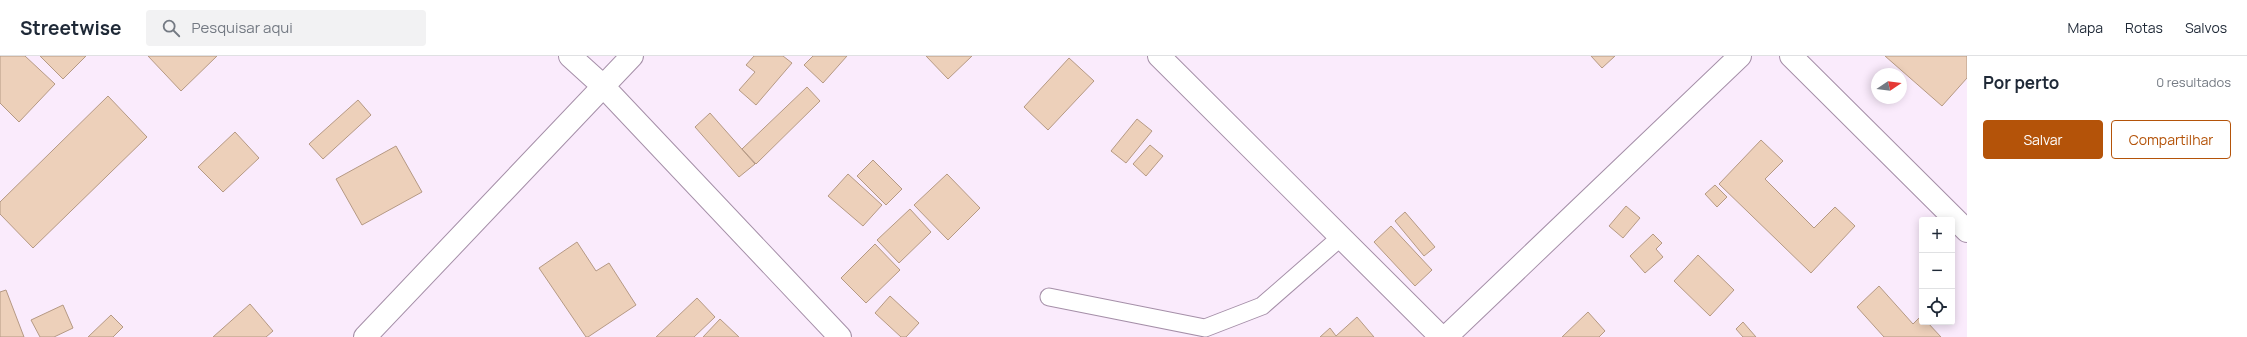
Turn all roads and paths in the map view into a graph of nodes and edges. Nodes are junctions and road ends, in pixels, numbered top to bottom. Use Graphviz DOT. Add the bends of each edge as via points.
graph roads {
  1 [pos="570,56"];
  2 [pos="632,56"];
  3 [pos="1159,56"];
  4 [pos="1740,56"];
  5 [pos="1791,56"];
  6 [pos="603,86"];
  7 [pos="1967,231"];
  8 [pos="1341,237"];
  9 [pos="1049,297"];
  10 [pos="365,337"];
  11 [pos="840,337"];
  12 [pos="1441,337"];
  13 [pos="1446,337"];
  1 -- 6 [label="street"];
  2 -- 6 [label="street"];
  3 -- 8 [label="street"];
  4 -- 13 [label="street"];
  5 -- 7 [label="street"];
  6 -- 10 [label="street"];
  6 -- 11 [label="street"];
  8 -- 9 [label="lane" via="1262,306 1205,328"];
  8 -- 12 [label="street"];
}
